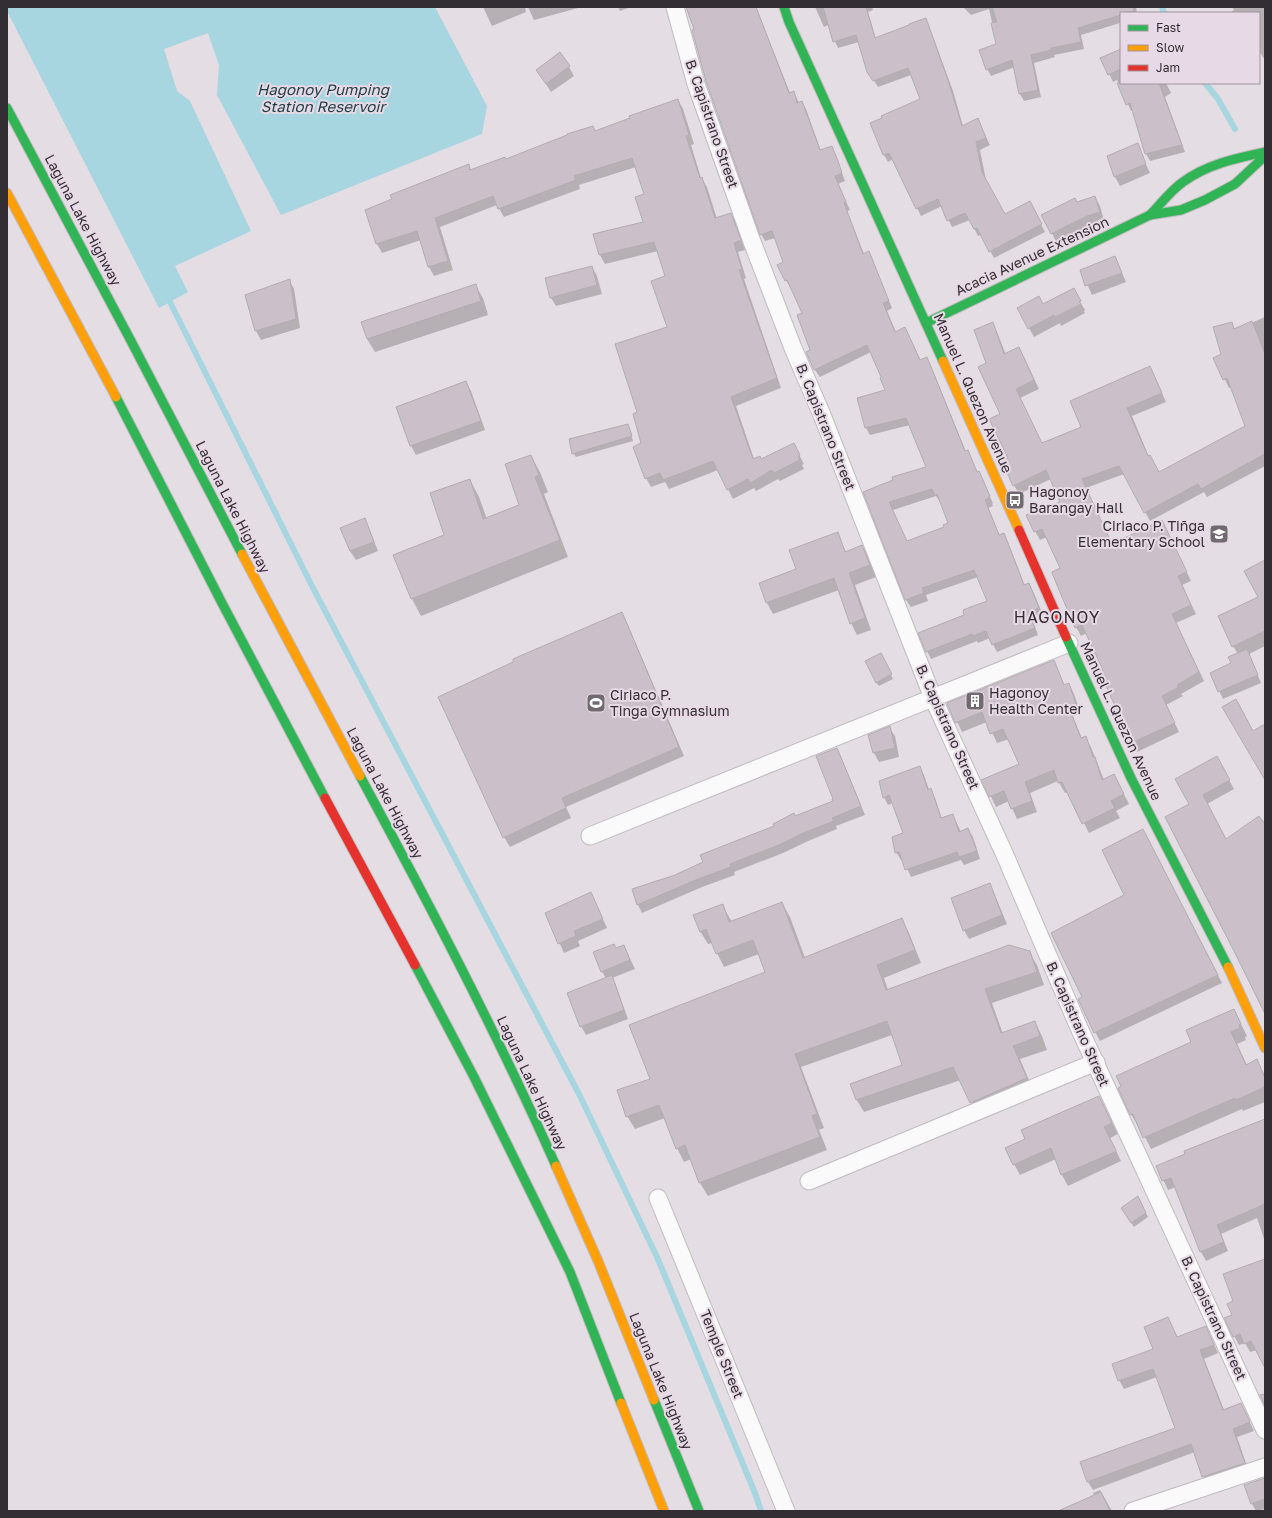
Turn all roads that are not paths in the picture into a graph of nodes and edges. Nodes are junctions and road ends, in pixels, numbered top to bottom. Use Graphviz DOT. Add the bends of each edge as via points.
graph roads {
  1 [pos="675,7"];
  2 [pos="784,7"];
  3 [pos="7,108"];
  4 [pos="1265,152"];
  5 [pos="1265,156"];
  6 [pos="7,193"];
  7 [pos="1150,215"];
  8 [pos="926,323"];
  9 [pos="1069,644"];
  10 [pos="933,698"];
  11 [pos="590,836"];
  12 [pos="1265,1048"];
  13 [pos="1096,1062"];
  14 [pos="809,1181"];
  15 [pos="658,1198"];
  16 [pos="1265,1430"];
  17 [pos="1265,1466"];
  18 [pos="664,1511"];
  19 [pos="699,1511"];
  20 [pos="786,1511"];
  21 [pos="1133,1511"];
  1 -- 10 [label="street, B. Capistrano Street" via="696,84 751,239"];
  2 -- 8 [label="main road, Manuel L. Quezon Avenue" via="792,30"];
  3 -- 19 [label="main road, Laguna Lake Highway" via="439,923 530,1108 585,1232"];
  4 -- 7 [label="main road, Acacia Avenue Extension" via="1219,163 1194,175 1174,189"];
  5 -- 7 [label="main road, Acacia Avenue Extension" via="1235,184 1205,200 1181,210"];
  6 -- 18 [label="main road" via="91,348 226,612 474,1077 570,1272"];
  7 -- 8 [label="main road, Acacia Avenue Extension"];
  8 -- 9 [label="main road, Manuel L. Quezon Avenue"];
  9 -- 10 [label="street"];
  9 -- 12 [label="main road, Manuel L. Quezon Avenue"];
  10 -- 11 [label="street"];
  10 -- 13 [label="street, B. Capistrano Street"];
  13 -- 14 [label="street"];
  13 -- 16 [label="street, B. Capistrano Street"];
  15 -- 20 [label="street, Temple Street"];
  17 -- 21 [label="street"];
}
